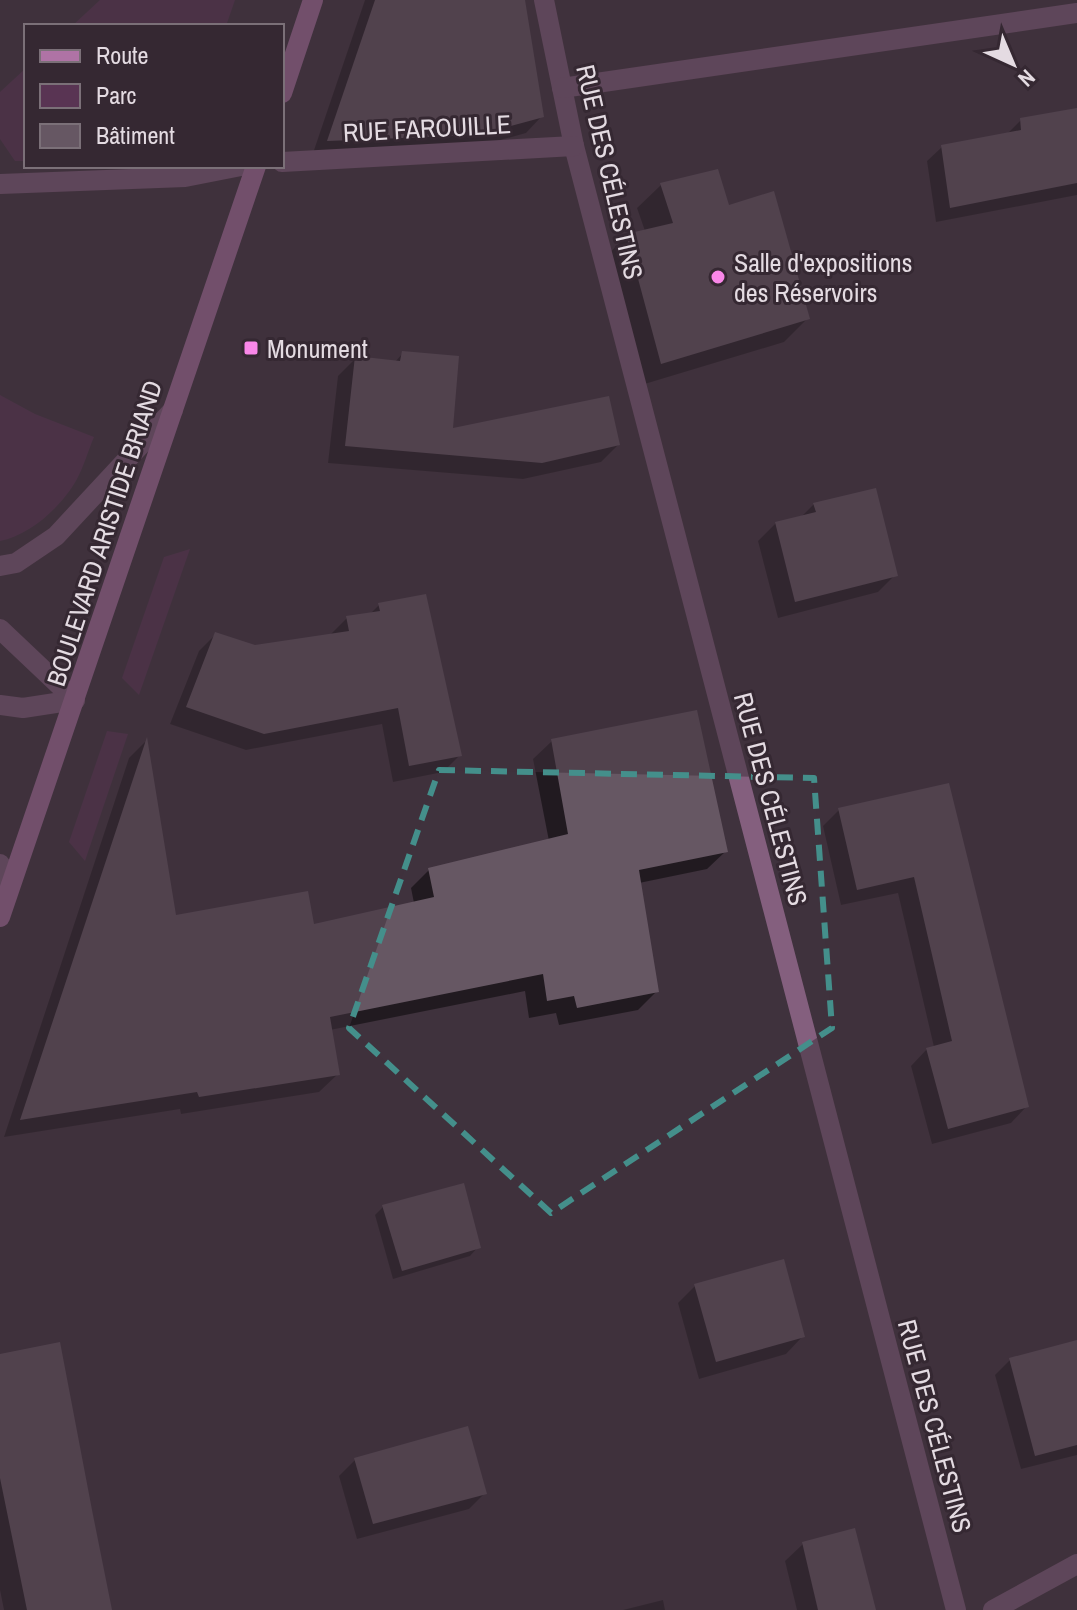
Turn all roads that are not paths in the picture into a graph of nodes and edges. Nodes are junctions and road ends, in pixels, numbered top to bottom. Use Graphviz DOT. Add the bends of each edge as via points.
graph roads {
  1 [pos="313,0"];
  2 [pos="544,0"];
  3 [pos="1077,13"];
  4 [pos="284,87"];
  5 [pos="562,88"];
  6 [pos="574,146"];
  7 [pos="284,162"];
  8 [pos="231,168"];
  9 [pos="255,168"];
  10 [pos="0,184"];
  11 [pos="173,410"];
  12 [pos="0,566"];
  13 [pos="0,629"];
  14 [pos="75,700"];
  15 [pos="0,705"];
  16 [pos="0,864"];
  17 [pos="10,884"];
  18 [pos="0,917"];
  19 [pos="1077,1564"];
  20 [pos="956,1610"];
  21 [pos="993,1610"];
  1 -- 4 [label="main road"];
  2 -- 5 [label="street, RUE DES CÉLESTINS"];
  3 -- 5 [label="street"];
  5 -- 6 [label="street, RUE DES CÉLESTINS"];
  6 -- 7 [label="street, RUE FAROUILLE"];
  6 -- 20 [label="street, RUE DES CÉLESTINS"];
  8 -- 10 [label="street" via="185,177"];
  9 -- 11 [label="main road, BOULEVARD ARISTIDE BRIAND"];
  11 -- 12 [label="street" via="56,536 16,563"];
  11 -- 14 [label="main road, BOULEVARD ARISTIDE BRIAND"];
  13 -- 14 [label="street"];
  14 -- 15 [label="street" via="23,708"];
  14 -- 17 [label="main road, BOULEVARD ARISTIDE BRIAND"];
  16 -- 17 [label="street"];
  17 -- 18 [label="main road, BOULEVARD ARISTIDE BRIAND"];
  19 -- 21 [label="street"];
}
